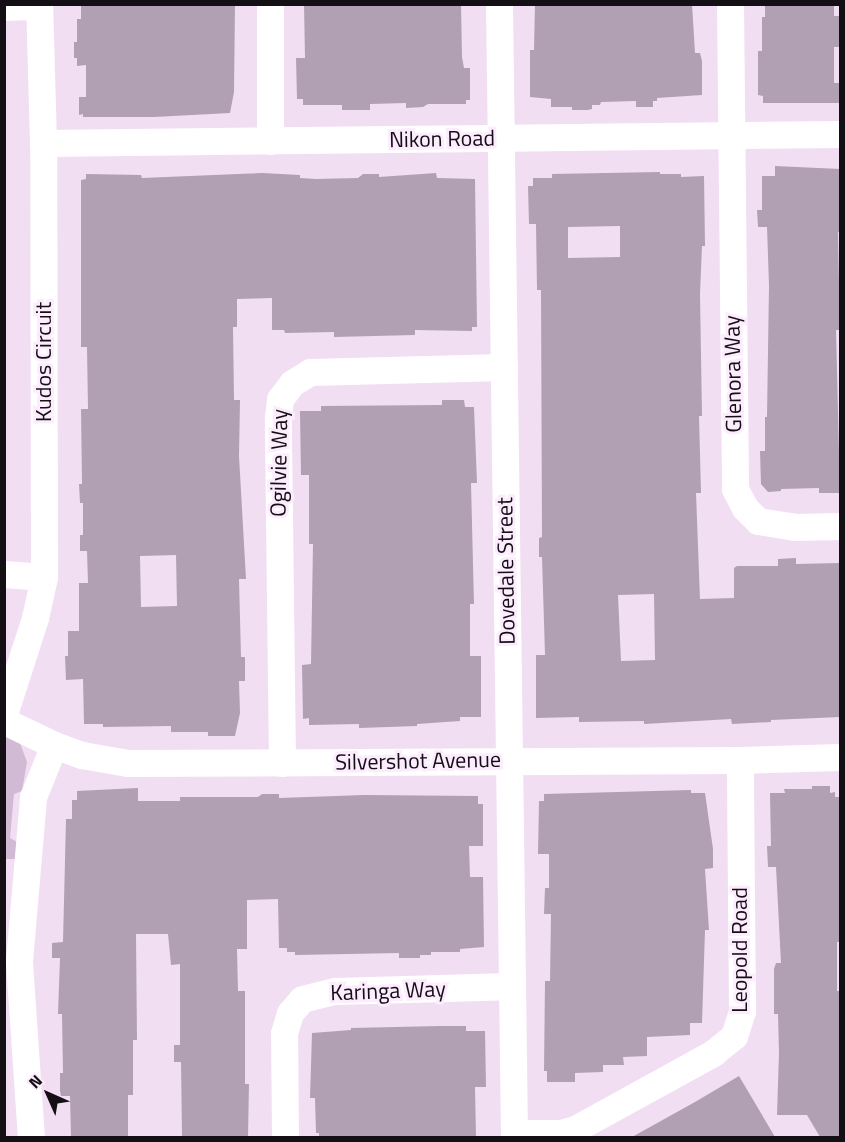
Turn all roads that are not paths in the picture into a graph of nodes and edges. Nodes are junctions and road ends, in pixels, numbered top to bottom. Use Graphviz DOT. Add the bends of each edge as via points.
graph roads {
  1 [pos="270,4"];
  2 [pos="499,4"];
  3 [pos="729,4"];
  4 [pos="39,5"];
  5 [pos="4,7"];
  6 [pos="840,134"];
  7 [pos="729,135"];
  8 [pos="501,138"];
  9 [pos="270,141"];
  10 [pos="43,142"];
  11 [pos="504,367"];
  12 [pos="840,526"];
  13 [pos="4,574"];
  14 [pos="44,577"];
  15 [pos="4,714"];
  16 [pos="4,721"];
  17 [pos="54,745"];
  18 [pos="840,757"];
  19 [pos="510,759"];
  20 [pos="740,760"];
  21 [pos="282,763"];
  22 [pos="12,961"];
  23 [pos="511,986"];
  24 [pos="514,1135"];
  25 [pos="31,1137"];
  26 [pos="285,1137"];
  1 -- 9 [label="street"];
  2 -- 8 [label="street, Dovedale Street"];
  3 -- 7 [label="street, Glenora Way"];
  4 -- 5 [label="street"];
  4 -- 10 [label="street, Kudos Circuit"];
  6 -- 7 [label="street, Nikon Road"];
  7 -- 8 [label="street, Nikon Road"];
  7 -- 12 [label="street, Glenora Way" via="737,494 748,513 767,524"];
  8 -- 9 [label="street, Nikon Road"];
  8 -- 11 [label="street, Dovedale Street"];
  9 -- 10 [label="street, Nikon Road"];
  10 -- 14 [label="street, Kudos Circuit"];
  11 -- 19 [label="street, Dovedale Street"];
  11 -- 21 [label="street, Ogilvie Way" via="310,372 292,383 280,399"];
  13 -- 14 [label="street"];
  14 -- 15 [label="street, Kudos Circuit"];
  16 -- 17 [label="street, Silvershot Avenue"];
  17 -- 21 [label="street, Silvershot Avenue" via="82,755 128,763"];
  17 -- 22 [label="street" via="33,796"];
  18 -- 20 [label="street, Silvershot Avenue"];
  19 -- 20 [label="street, Silvershot Avenue"];
  19 -- 21 [label="street, Silvershot Avenue"];
  19 -- 23 [label="street, Dovedale Street"];
  20 -- 24 [label="street, Leopold Road" via="742,1011 734,1036 713,1053 575,1129"];
  22 -- 25 [label="street"];
  23 -- 24 [label="street, Dovedale Street"];
  23 -- 26 [label="street, Karinga Way" via="335,991 302,999 290,1013 284,1033"];
}
